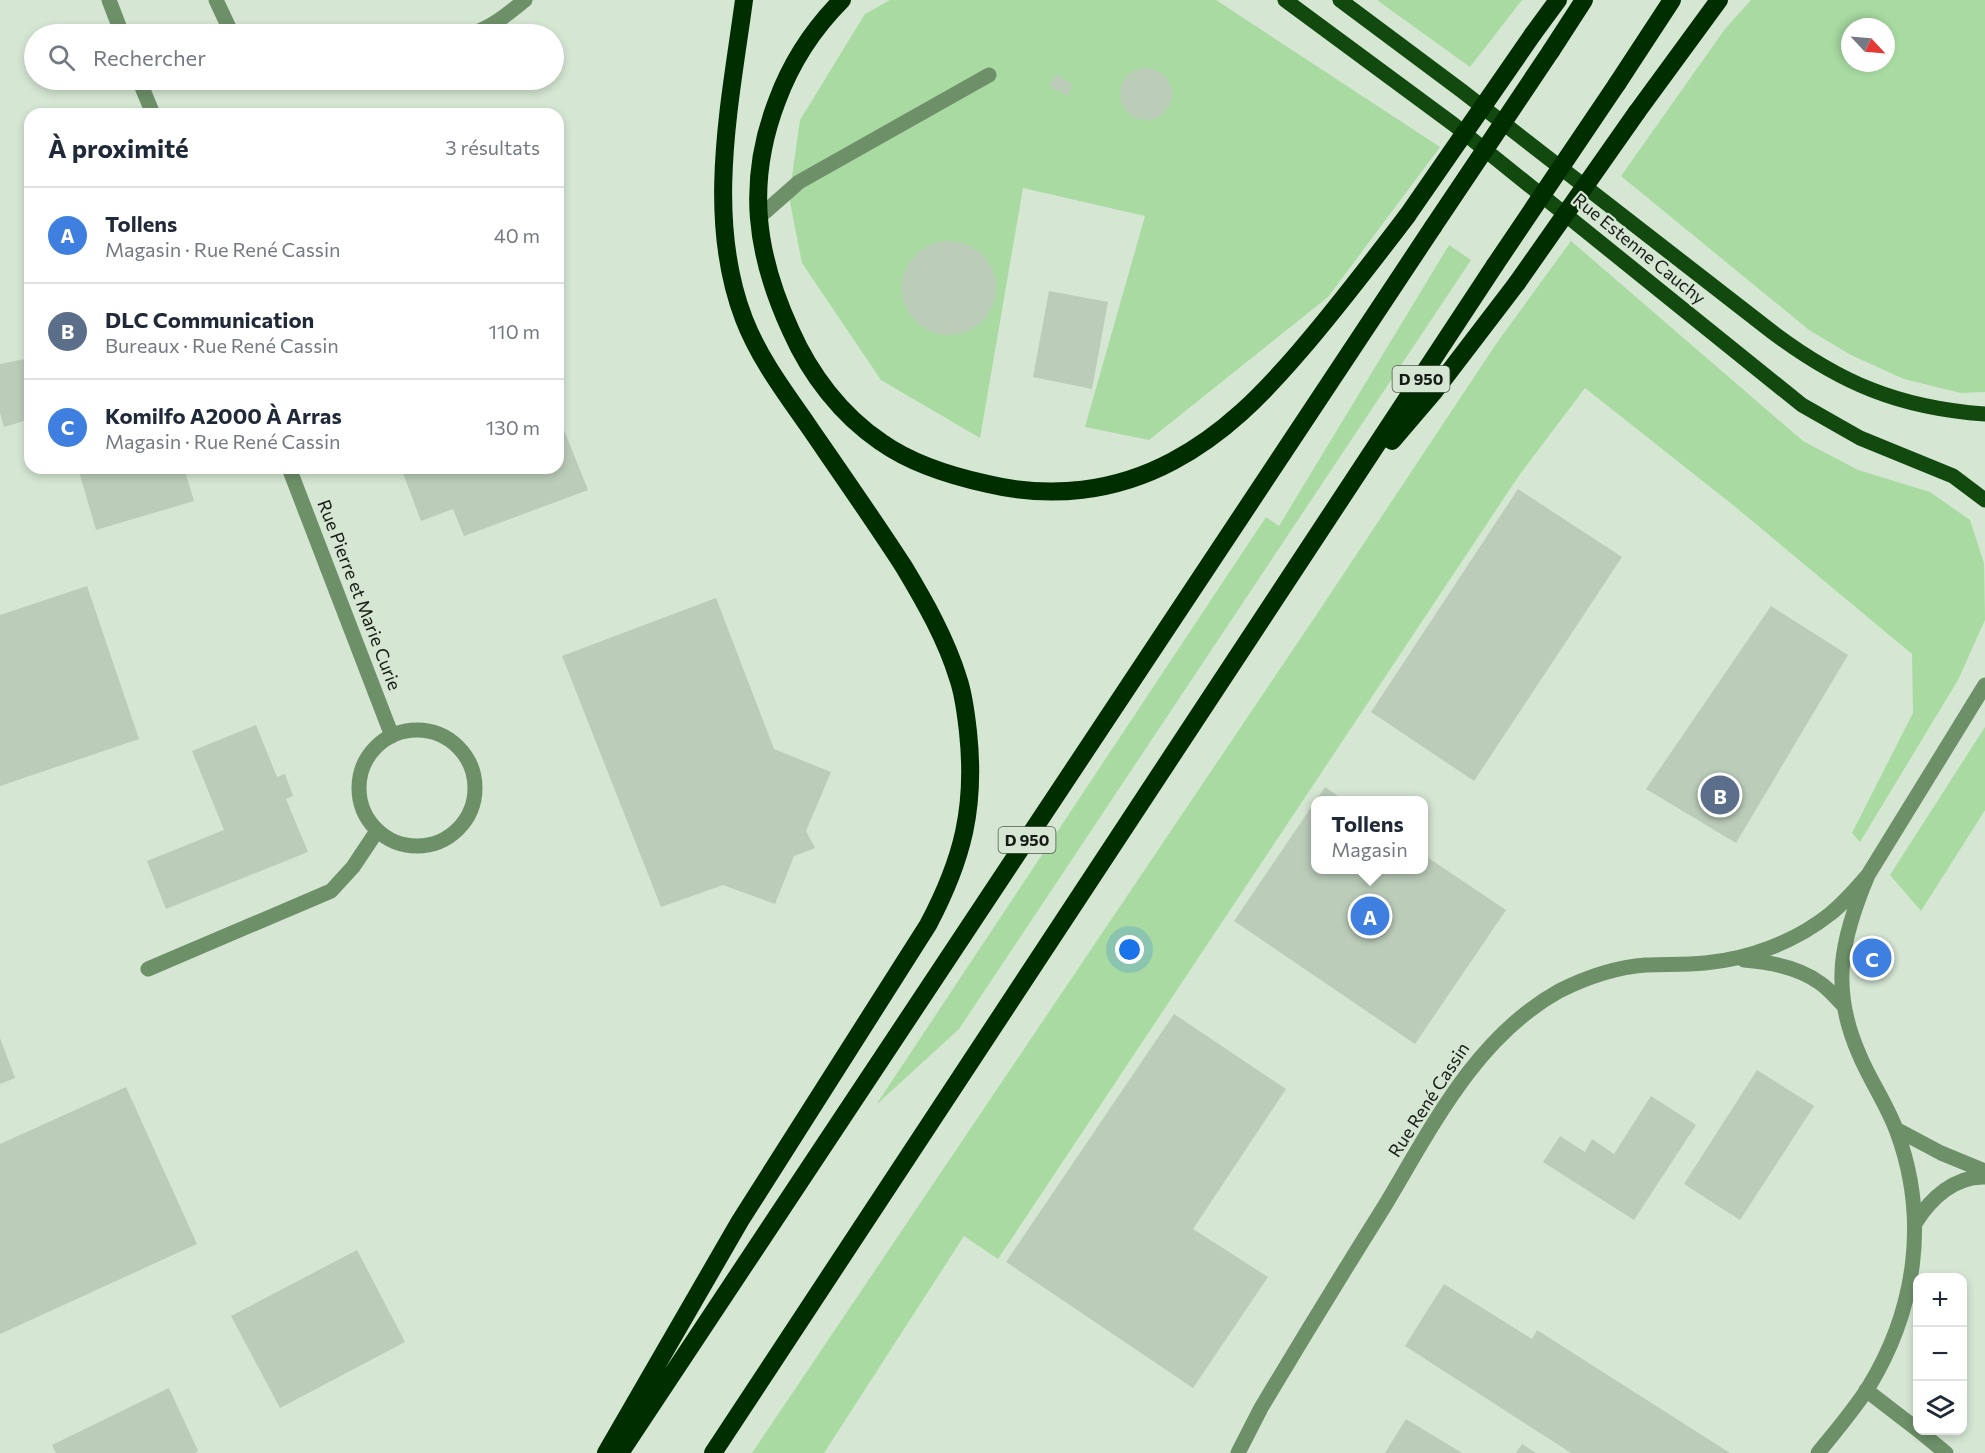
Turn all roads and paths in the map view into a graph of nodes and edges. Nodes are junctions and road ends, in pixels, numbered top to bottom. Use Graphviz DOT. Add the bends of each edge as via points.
graph roads {
  1 [pos="108,0"];
  2 [pos="216,0"];
  3 [pos="525,0"];
  4 [pos="744,0"];
  5 [pos="842,0"];
  6 [pos="1286,0"];
  7 [pos="1340,0"];
  8 [pos="1558,0"];
  9 [pos="1584,0"];
  10 [pos="1672,0"];
  11 [pos="1719,0"];
  12 [pos="118,24"];
  13 [pos="227,24"];
  14 [pos="494,24"];
  15 [pos="989,75"];
  16 [pos="144,90"];
  17 [pos="151,108"];
  18 [pos="758,218"];
  19 [pos="1985,414"];
  20 [pos="291,474"];
  21 [pos="1347,492"];
  22 [pos="1985,500"];
  23 [pos="1985,685"];
  24 [pos="392,736"];
  25 [pos="378,831"];
  26 [pos="1868,875"];
  27 [pos="1730,960"];
  28 [pos="148,969"];
  29 [pos="1844,1006"];
  30 [pos="1896,1129"];
  31 [pos="1985,1171"];
  32 [pos="1985,1176"];
  33 [pos="1916,1222"];
  34 [pos="1866,1390"];
  35 [pos="1913,1426"];
  36 [pos="1924,1435"];
  37 [pos="606,1453"];
  38 [pos="620,1453"];
  39 [pos="713,1453"];
  40 [pos="1238,1453"];
  41 [pos="1818,1453"];
  42 [pos="1946,1453"];
  1 -- 12 [label="street"];
  2 -- 13 [label="street"];
  3 -- 14 [label="street"];
  4 -- 37 [label="highway" via="723,175 726,233 736,296 767,366 920,592 948,651 966,712 970,800 956,864 928,925 728,1241"];
  5 -- 18 [label="highway" via="798,56 775,105 760,155"];
  6 -- 22 [label="main road, Rue Estenne Cauchy" via="1453,124 1802,405 1860,438 1953,476"];
  7 -- 19 [label="main road, Rue Estenne Cauchy" via="1811,360 1856,385 1900,401"];
  8 -- 18 [label="highway, bridge" via="1407,216 1340,305 1276,378 1227,426 1173,461 1117,484 1090,490 1025,491 963,478 908,458 881,443 855,422 814,374 799,349 771,282"];
  9 -- 38 [label="highway, D 950, bridge"];
  10 -- 21 [label="highway, D 950, bridge"];
  11 -- 21 [label="highway, bridge" via="1433,393"];
  15 -- 18 [label="street" via="799,182"];
  16 -- 17 [label="street"];
  20 -- 24 [label="street, Rue Pierre et Marie Curie"];
  21 -- 39 [label="highway, D 950"];
  23 -- 26 [label="street"];
  24 -- 25 [label="street" via="372,752 359,784 363,809"];
  24 -- 25 [label="street" via="416,731 448,739 469,763 474,796 461,826 434,844 408,846"];
  25 -- 28 [label="street" via="331,891"];
  26 -- 27 [label="street, Rue René Cassin" via="1831,914 1809,929 1757,953"];
  26 -- 29 [label="street" via="1846,934 1842,957"];
  27 -- 29 [label="street" via="1770,962 1797,972 1821,983"];
  27 -- 40 [label="street, Rue René Cassin" via="1644,965 1598,976 1561,990 1509,1025 1486,1049 1434,1124 1261,1408"];
  29 -- 30 [label="street" via="1859,1055"];
  30 -- 31 [label="street"];
  30 -- 33 [label="street" via="1910,1176"];
  32 -- 33 [label="street" via="1964,1179 1948,1188 1925,1207"];
  33 -- 34 [label="street" via="1912,1273 1902,1314"];
  34 -- 35 [label="street"];
  34 -- 41 [label="street"];
  36 -- 42 [label="street"];
}
